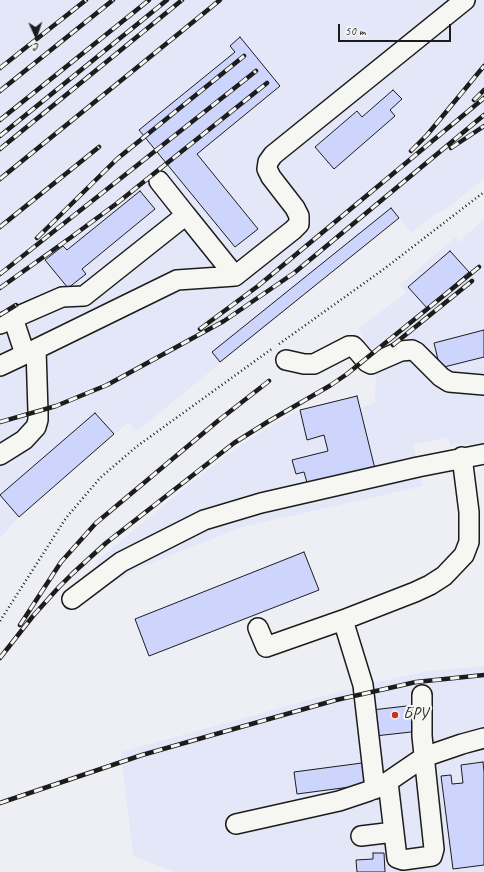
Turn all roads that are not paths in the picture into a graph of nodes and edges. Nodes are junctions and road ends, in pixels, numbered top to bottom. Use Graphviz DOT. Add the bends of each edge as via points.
graph roads {
  1 [pos="465,0"];
  2 [pos="159,181"];
  3 [pos="186,215"];
  4 [pos="235,276"];
  5 [pos="84,296"];
  6 [pos="94,320"];
  7 [pos="7,321"];
  8 [pos="31,351"];
  9 [pos="286,360"];
  10 [pos="0,366"];
  11 [pos="484,385"];
  12 [pos="484,454"];
  13 [pos="0,455"];
  14 [pos="462,457"];
  15 [pos="72,599"];
  16 [pos="342,620"];
  17 [pos="258,628"];
  18 [pos="422,696"];
  19 [pos="484,738"];
  20 [pos="424,757"];
  21 [pos="381,785"];
  22 [pos="236,824"];
  23 [pos="394,832"];
  24 [pos="361,836"];
  1 -- 4 [label="street" via="273,155 267,169 295,208 299,224"];
  2 -- 3 [label="street"];
  3 -- 4 [label="street"];
  3 -- 5 [label="street"];
  4 -- 6 [label="street" via="177,280"];
  5 -- 6 [label="street"];
  5 -- 7 [label="street" via="62,297"];
  6 -- 8 [label="street"];
  7 -- 8 [label="street"];
  8 -- 10 [label="street"];
  8 -- 13 [label="street" via="38,416 36,427 24,440"];
  9 -- 11 [label="street" via="314,364 353,346 371,364 400,351 412,350 449,382"];
  12 -- 14 [label="street"];
  14 -- 15 [label="street" via="260,503 204,520 121,562"];
  14 -- 16 [label="street" via="470,529 469,542 464,554 444,576 430,585"];
  16 -- 17 [label="street" via="266,647"];
  16 -- 21 [label="street" via="363,684"];
  18 -- 20 [label="street"];
  19 -- 20 [label="street"];
  20 -- 21 [label="street"];
  20 -- 23 [label="street" via="434,853 427,858 399,860"];
  21 -- 22 [label="street" via="339,801"];
  21 -- 23 [label="street"];
  23 -- 24 [label="street"];
}
